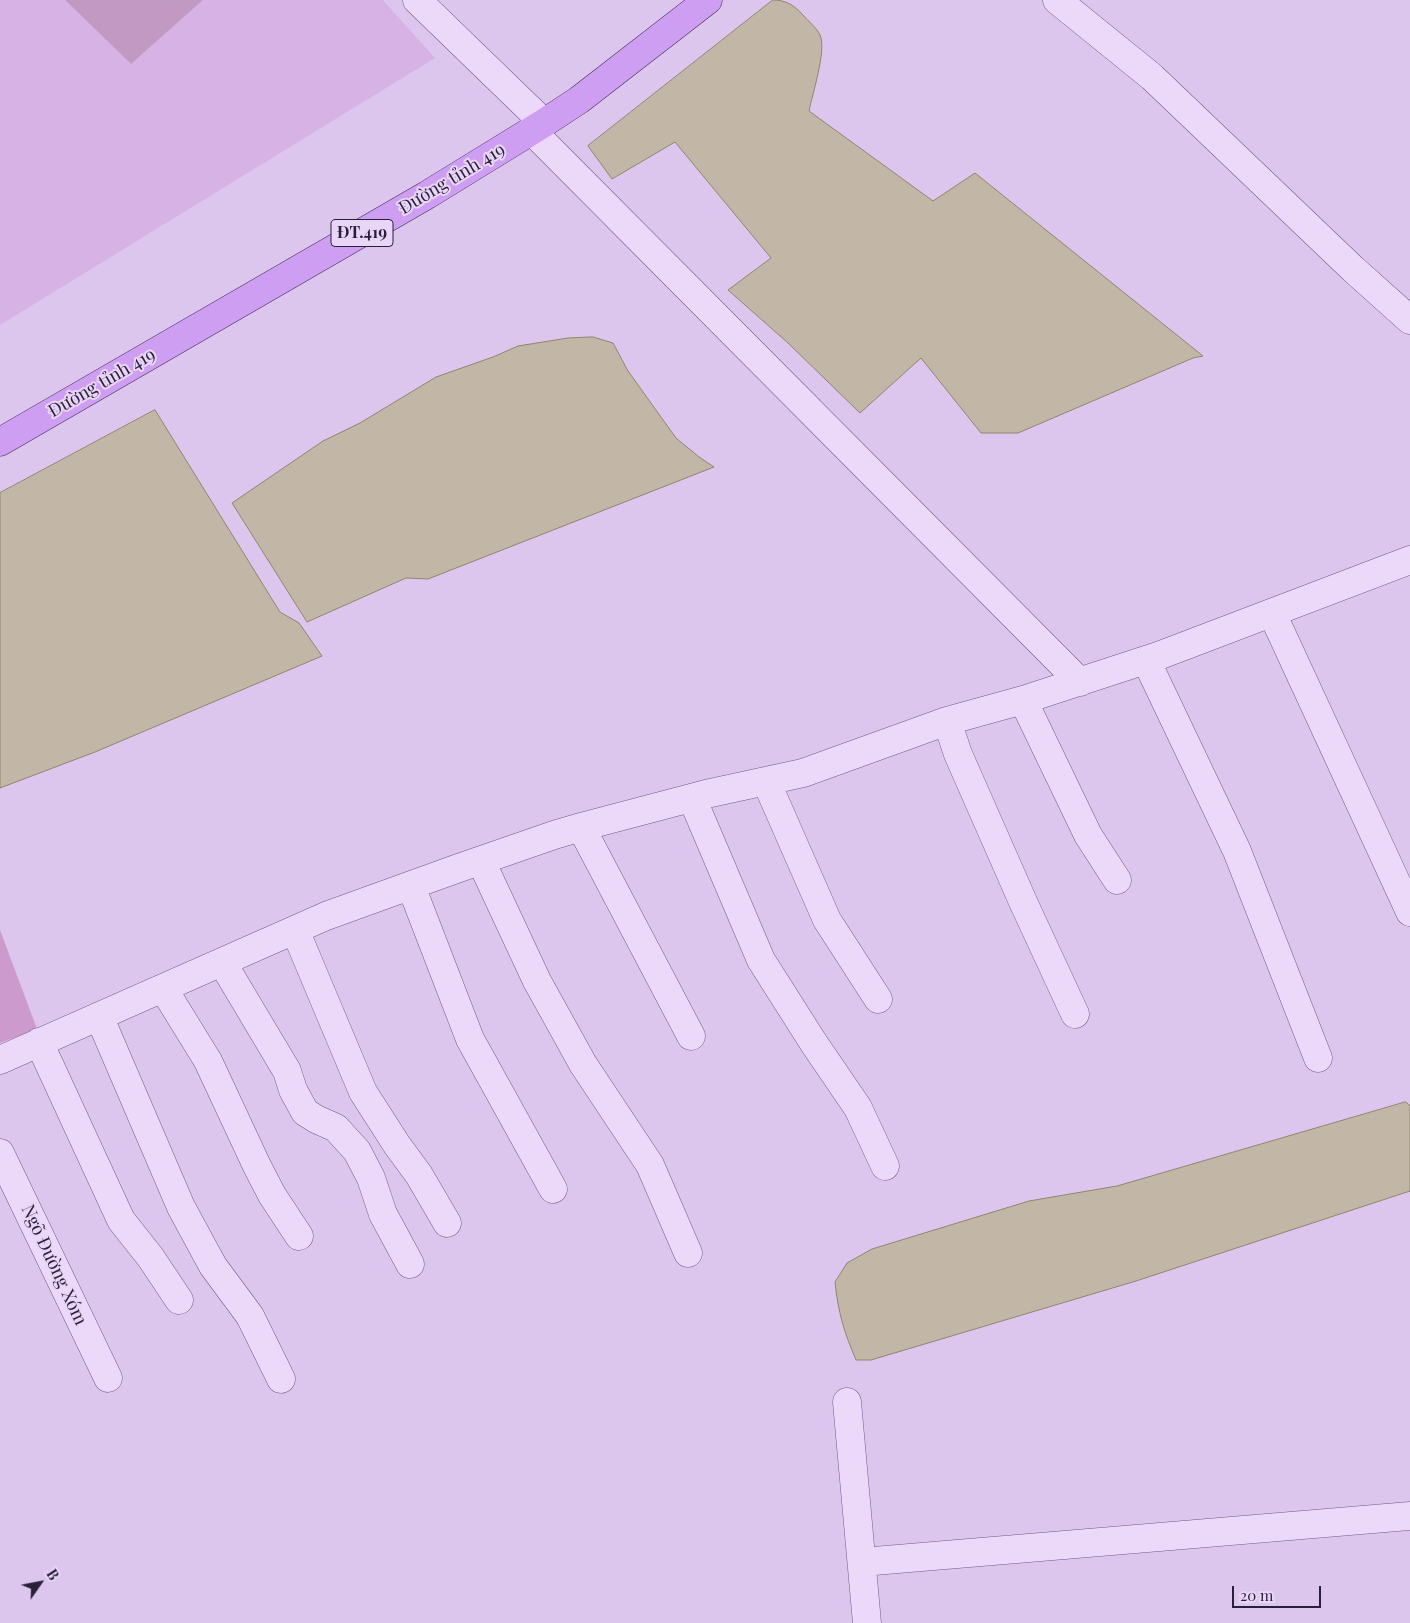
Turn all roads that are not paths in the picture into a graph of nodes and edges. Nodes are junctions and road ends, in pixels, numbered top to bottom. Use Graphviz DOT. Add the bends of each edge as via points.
graph roads {
  1 [pos="417,0"];
  2 [pos="708,0"];
  3 [pos="1057,0"];
  4 [pos="538,126"];
  5 [pos="1410,320"];
  6 [pos="0,442"];
  7 [pos="1410,560"];
  8 [pos="1272,613"];
  9 [pos="1146,660"];
  10 [pos="1080,682"];
  11 [pos="1023,700"];
  12 [pos="947,722"];
  13 [pos="766,781"];
  14 [pos="692,798"];
  15 [pos="581,827"];
  16 [pos="481,861"];
  17 [pos="1117,880"];
  18 [pos="411,886"];
  19 [pos="1410,912"];
  20 [pos="295,930"];
  21 [pos="222,962"];
  22 [pos="163,988"];
  23 [pos="878,999"];
  24 [pos="1075,1014"];
  25 [pos="99,1016"];
  26 [pos="691,1036"];
  27 [pos="39,1042"];
  28 [pos="1318,1058"];
  29 [pos="0,1060"];
  30 [pos="0,1153"];
  31 [pos="885,1166"];
  32 [pos="553,1189"];
  33 [pos="447,1223"];
  34 [pos="299,1236"];
  35 [pos="688,1253"];
  36 [pos="410,1264"];
  37 [pos="179,1300"];
  38 [pos="108,1378"];
  39 [pos="281,1379"];
  40 [pos="847,1402"];
  41 [pos="1410,1516"];
  42 [pos="862,1562"];
  43 [pos="867,1623"];
  1 -- 4 [label="street" via="496,76"];
  2 -- 4 [label="main road, Đường tỉnh 419 / ĐT.419" via="579,100"];
  3 -- 5 [label="street" via="1152,77"];
  4 -- 6 [label="main road, Đường tỉnh 419 / ĐT.419" via="427,196"];
  4 -- 10 [label="street"];
  7 -- 8 [label="street"];
  8 -- 9 [label="street"];
  8 -- 19 [label="street"];
  9 -- 10 [label="street"];
  9 -- 28 [label="street" via="1237,851"];
  10 -- 11 [label="street"];
  11 -- 12 [label="street"];
  11 -- 17 [label="street" via="1088,835"];
  12 -- 13 [label="street" via="803,773"];
  12 -- 24 [label="street" via="1024,904"];
  13 -- 14 [label="street"];
  13 -- 23 [label="street" via="827,920"];
  14 -- 15 [label="street"];
  14 -- 31 [label="street" via="761,960 858,1108"];
  15 -- 16 [label="street"];
  15 -- 26 [label="street"];
  16 -- 18 [label="street"];
  16 -- 35 [label="street" via="538,981 583,1064 650,1165"];
  18 -- 20 [label="street"];
  18 -- 32 [label="street" via="470,1039"];
  20 -- 21 [label="street"];
  20 -- 33 [label="street" via="363,1092"];
  21 -- 22 [label="street"];
  21 -- 36 [label="street" via="287,1070 305,1112 336,1128 357,1151 371,1178 383,1214"];
  22 -- 25 [label="street"];
  22 -- 34 [label="street" via="208,1061 272,1195"];
  25 -- 27 [label="street"];
  25 -- 39 [label="street" via="181,1207 213,1266 250,1316"];
  27 -- 29 [label="street"];
  27 -- 37 [label="street" via="121,1220"];
  30 -- 38 [label="street, Ngõ Đường Xóm"];
  40 -- 42 [label="street"];
  41 -- 42 [label="street"];
  42 -- 43 [label="street"];
}
